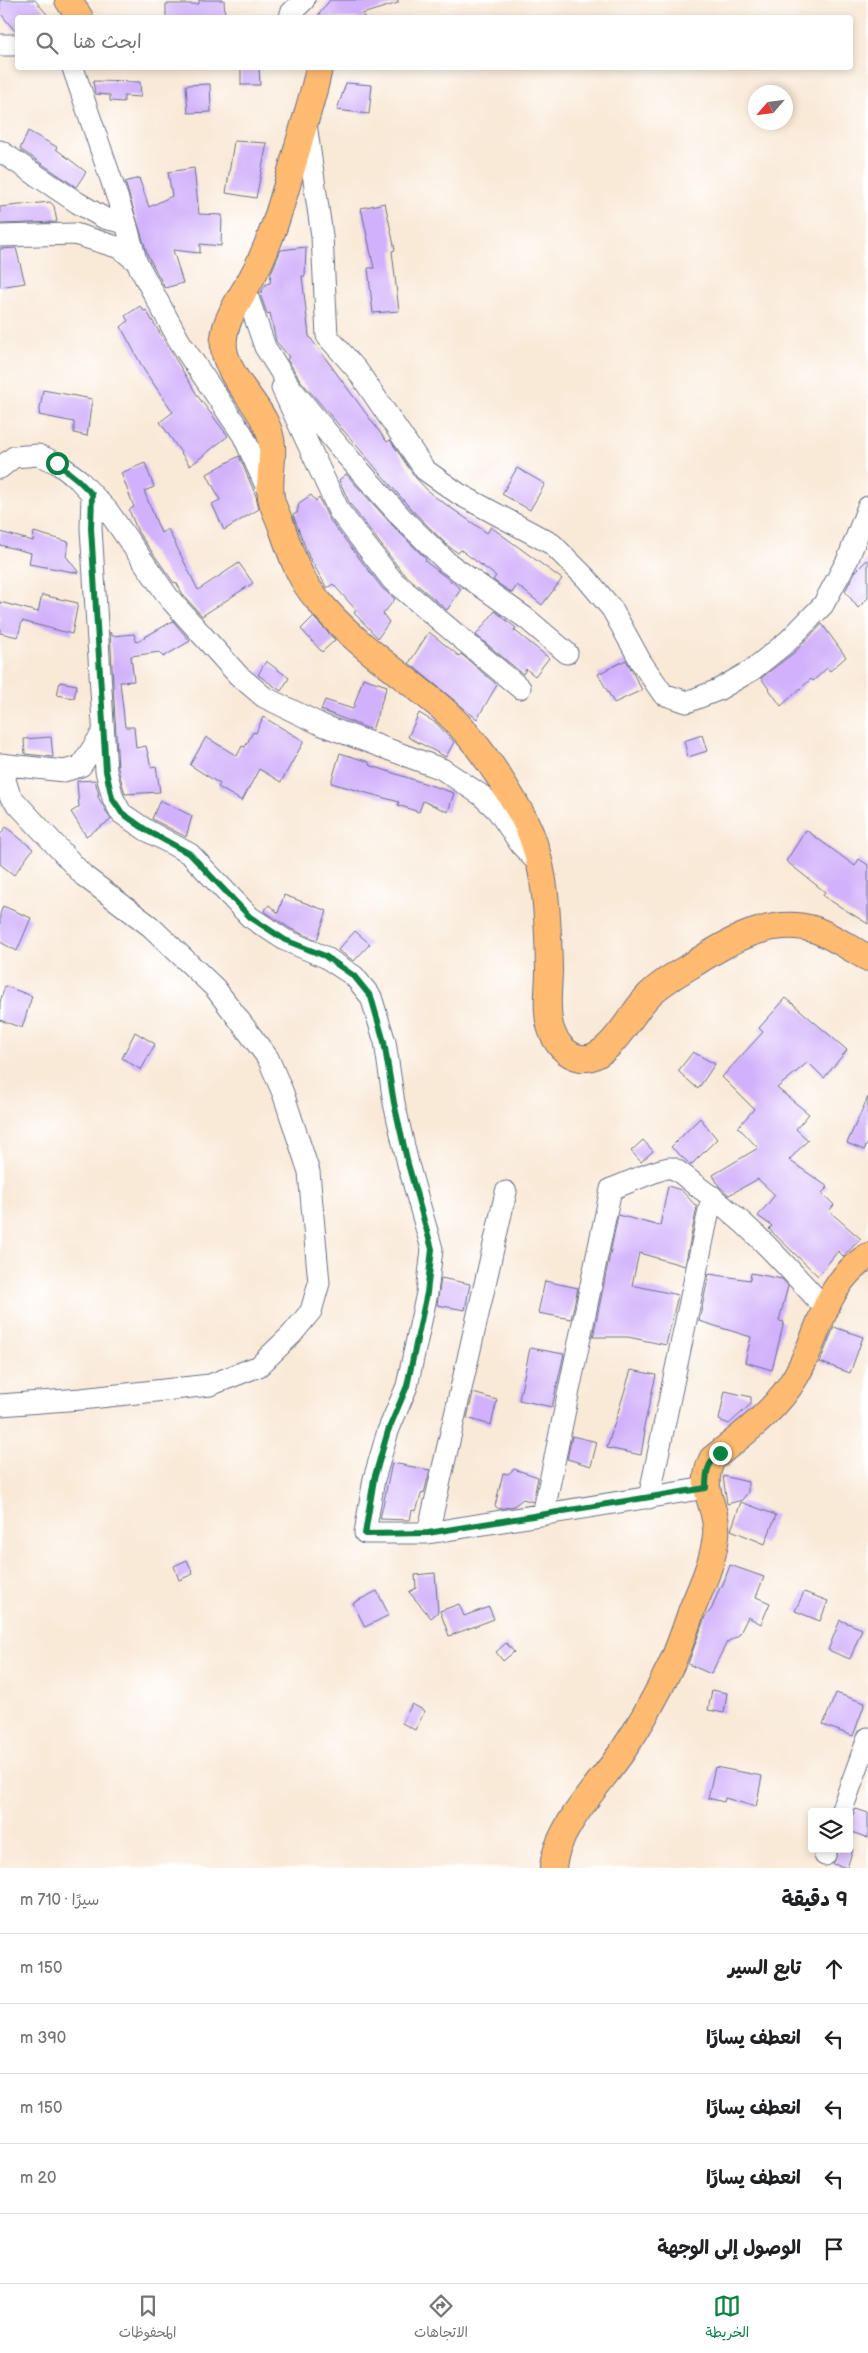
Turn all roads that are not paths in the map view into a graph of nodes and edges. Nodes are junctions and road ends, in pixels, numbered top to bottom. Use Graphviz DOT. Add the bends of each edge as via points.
graph roads {
  1 [pos="68,0"];
  2 [pos="304,0"];
  3 [pos="78,15"];
  4 [pos="291,15"];
  5 [pos="0,45"];
  6 [pos="15,45"];
  7 [pos="74,70"];
  8 [pos="319,70"];
  9 [pos="305,119"];
  10 [pos="0,151"];
  11 [pos="126,223"];
  12 [pos="0,236"];
  13 [pos="136,262"];
  14 [pos="246,289"];
  15 [pos="272,359"];
  16 [pos="5,461"];
  17 [pos="92,494"];
  18 [pos="271,497"];
  19 [pos="868,506"];
  20 [pos="567,653"];
  21 [pos="520,688"];
  22 [pos="103,732"];
  23 [pos="4,764"];
  24 [pos="540,865"];
  25 [pos="816,930"];
  26 [pos="868,946"];
  27 [pos="868,958"];
  28 [pos="506,1192"];
  29 [pos="712,1196"];
  30 [pos="868,1256"];
  31 [pos="824,1307"];
  32 [pos="0,1405"];
  33 [pos="706,1488"];
  34 [pos="649,1498"];
  35 [pos="543,1514"];
  36 [pos="428,1533"];
  37 [pos="868,1738"];
  38 [pos="842,1808"];
  39 [pos="553,1868"];
  1 -- 3 [label="main road"];
  2 -- 4 [label="street"];
  5 -- 6 [label="street"];
  7 -- 11 [label="street"];
  8 -- 9 [label="main road"];
  9 -- 14 [label="main road" via="275,223"];
  9 -- 19 [label="street" via="322,236 327,336 357,370 426,470 459,494 552,544 586,578 612,609 663,694 687,702 718,690 752,670 788,641 823,605 848,558"];
  10 -- 11 [label="street" via="104,218"];
  11 -- 13 [label="street"];
  12 -- 13 [label="street" via="76,234 120,248"];
  13 -- 18 [label="street" via="180,342 243,435"];
  14 -- 15 [label="street"];
  14 -- 18 [label="main road" via="227,323 225,353 234,375 266,422 273,451"];
  15 -- 20 [label="street" via="290,387 402,518 448,563 527,618"];
  15 -- 21 [label="street" via="292,411 339,511 392,581"];
  16 -- 17 [label="street" via="38,455 57,463"];
  17 -- 22 [label="street" via="91,528"];
  17 -- 24 [label="street" via="108,511 169,598 238,675 264,697 322,726 442,769 497,810 521,845"];
  18 -- 24 [label="main road" via="294,563 310,592 349,634 445,711 478,748 507,787 528,826"];
  22 -- 23 [label="street" via="81,766 64,771"];
  22 -- 36 [label="street" via="112,798 122,813 190,854 250,917 285,940 325,956 354,976 371,997 384,1042 408,1164 432,1249 427,1293 407,1386 388,1431 374,1479 365,1534"];
  23 -- 32 [label="street" via="10,796 84,876 150,926 215,988 268,1058 309,1172 319,1283 311,1311 292,1334 259,1366 218,1382 81,1399"];
  24 -- 25 [label="main road" via="548,945 549,1021 558,1045 581,1058 608,1048 648,996 721,946 756,930 789,926"];
  25 -- 26 [label="street"];
  25 -- 27 [label="main road"];
  28 -- 36 [label="street"];
  29 -- 31 [label="street" via="762,1238"];
  29 -- 34 [label="street"];
  29 -- 35 [label="street" via="672,1168 662,1168 611,1189"];
  30 -- 31 [label="main road" via="838,1285"];
  31 -- 33 [label="main road" via="796,1376 775,1406 712,1459 706,1471"];
  33 -- 34 [label="street"];
  33 -- 39 [label="main road" via="716,1534 712,1558 671,1664 648,1711 623,1751 569,1826 557,1849"];
  34 -- 35 [label="street"];
  35 -- 36 [label="street"];
  37 -- 38 [label="street"];
}
